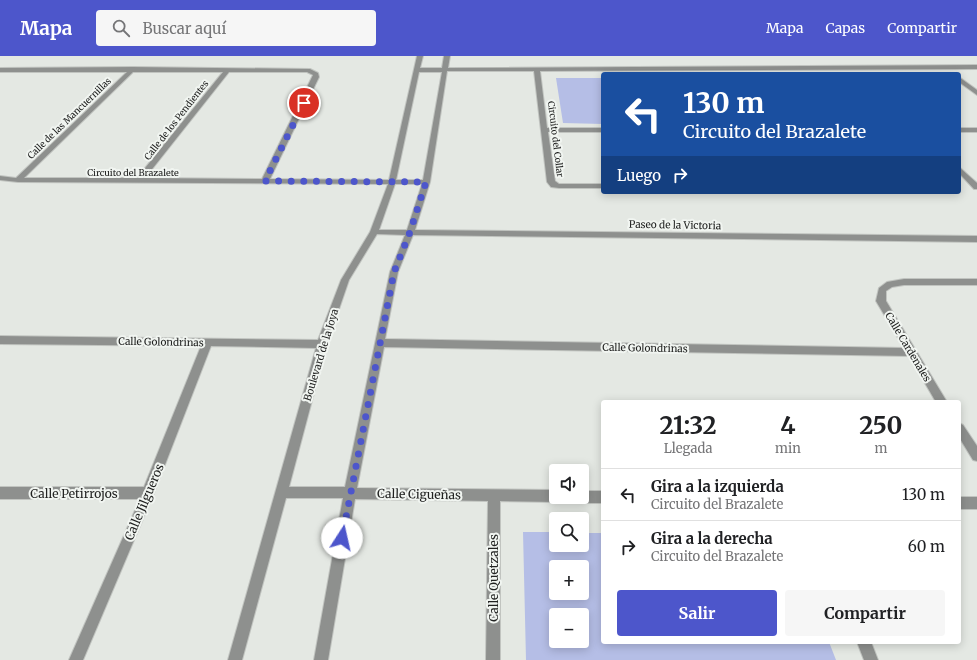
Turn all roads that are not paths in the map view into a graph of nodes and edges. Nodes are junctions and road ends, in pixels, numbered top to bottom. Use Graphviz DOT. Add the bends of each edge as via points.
graph roads {
  1 [pos="420,56"];
  2 [pos="447,56"];
  3 [pos="944,67"];
  4 [pos="977,67"];
  5 [pos="767,68"];
  6 [pos="858,68"];
  7 [pos="133,69"];
  8 [pos="0,70"];
  9 [pos="227,70"];
  10 [pos="416,70"];
  11 [pos="444,70"];
  12 [pos="537,70"];
  13 [pos="679,72"];
  14 [pos="770,72"];
  15 [pos="862,72"];
  16 [pos="950,72"];
  17 [pos="961,81"];
  18 [pos="977,93"];
  19 [pos="544,130"];
  20 [pos="601,130"];
  21 [pos="961,130"];
  22 [pos="977,130"];
  23 [pos="961,171"];
  24 [pos="0,178"];
  25 [pos="18,180"];
  26 [pos="139,181"];
  27 [pos="265,181"];
  28 [pos="392,182"];
  29 [pos="426,182"];
  30 [pos="601,186"];
  31 [pos="977,187"];
  32 [pos="374,232"];
  33 [pos="410,232"];
  34 [pos="977,239"];
  35 [pos="977,282"];
  36 [pos="0,340"];
  37 [pos="207,343"];
  38 [pos="380,343"];
  39 [pos="322,344"];
  40 [pos="910,352"];
  41 [pos="941,400"];
  42 [pos="961,431"];
  43 [pos="977,456"];
  44 [pos="282,492"];
  45 [pos="0,493"];
  46 [pos="148,493"];
  47 [pos="350,493"];
  48 [pos="494,495"];
  49 [pos="549,496"];
  50 [pos="589,497"];
  51 [pos="601,497"];
  52 [pos="961,503"];
  53 [pos="977,503"];
  54 [pos="865,644"];
  55 [pos="76,660"];
  56 [pos="235,660"];
  57 [pos="321,660"];
  58 [pos="493,660"];
  59 [pos="871,660"];
  1 -- 10 [label="street, Boulevard de la Joya"];
  2 -- 11 [label="street"];
  3 -- 4 [label="street"];
  3 -- 6 [label="street"];
  3 -- 16 [label="street"];
  5 -- 6 [label="street"];
  5 -- 13 [label="street"];
  5 -- 14 [label="street"];
  6 -- 15 [label="street"];
  7 -- 8 [label="street"];
  7 -- 9 [label="street"];
  7 -- 25 [label="street, Calle de las Mancuernillas"];
  9 -- 26 [label="street, Calle de los Pendientes"];
  9 -- 27 [label="street" via="308,70 316,74"];
  10 -- 11 [label="street"];
  10 -- 28 [label="street, Boulevard de la Joya"];
  11 -- 12 [label="street"];
  11 -- 29 [label="street"];
  12 -- 13 [label="street"];
  12 -- 19 [label="street, Circuito del Collar"];
  17 -- 18 [label="street"];
  19 -- 20 [label="street"];
  19 -- 30 [label="street, Circuito del Collar" via="551,182 554,185"];
  21 -- 22 [label="street"];
  23 -- 31 [label="street"];
  24 -- 25 [label="street, Circuito del Brazalete"];
  25 -- 26 [label="street, Circuito del Brazalete"];
  26 -- 27 [label="street, Circuito del Brazalete"];
  27 -- 28 [label="street, Circuito del Brazalete"];
  28 -- 29 [label="street, Circuito del Brazalete"];
  28 -- 32 [label="street, Boulevard de la Joya"];
  29 -- 33 [label="street"];
  32 -- 33 [label="street, Paseo de la Victoria"];
  32 -- 39 [label="street, Boulevard de la Joya" via="345,280"];
  33 -- 34 [label="street, Paseo de la Victoria"];
  33 -- 38 [label="street" via="394,272"];
  35 -- 40 [label="street, Calle Cardenales" via="904,282 890,284 882,290 881,300"];
  36 -- 37 [label="street, Calle Golondrinas"];
  37 -- 39 [label="street, Calle Golondrinas"];
  37 -- 46 [label="street, Calle Jilgueros"];
  38 -- 40 [label="street, Calle Golondrinas"];
  38 -- 47 [label="street"];
  39 -- 44 [label="street, Boulevard de la Joya"];
  40 -- 41 [label="street, Calle Cardenales"];
  42 -- 43 [label="street"];
  44 -- 47 [label="street, Calle Cigueñas"];
  44 -- 56 [label="street, Boulevard de la Joya"];
  45 -- 46 [label="street, Calle Petirrojos"];
  46 -- 55 [label="street, Calle Jilgueros"];
  47 -- 48 [label="street, Calle Cigueñas"];
  47 -- 57 [label="street"];
  48 -- 49 [label="street, Calle Cigueñas"];
  48 -- 58 [label="street, Calle Quetzales"];
  50 -- 51 [label="street"];
  52 -- 53 [label="street"];
  54 -- 59 [label="street"];
}
